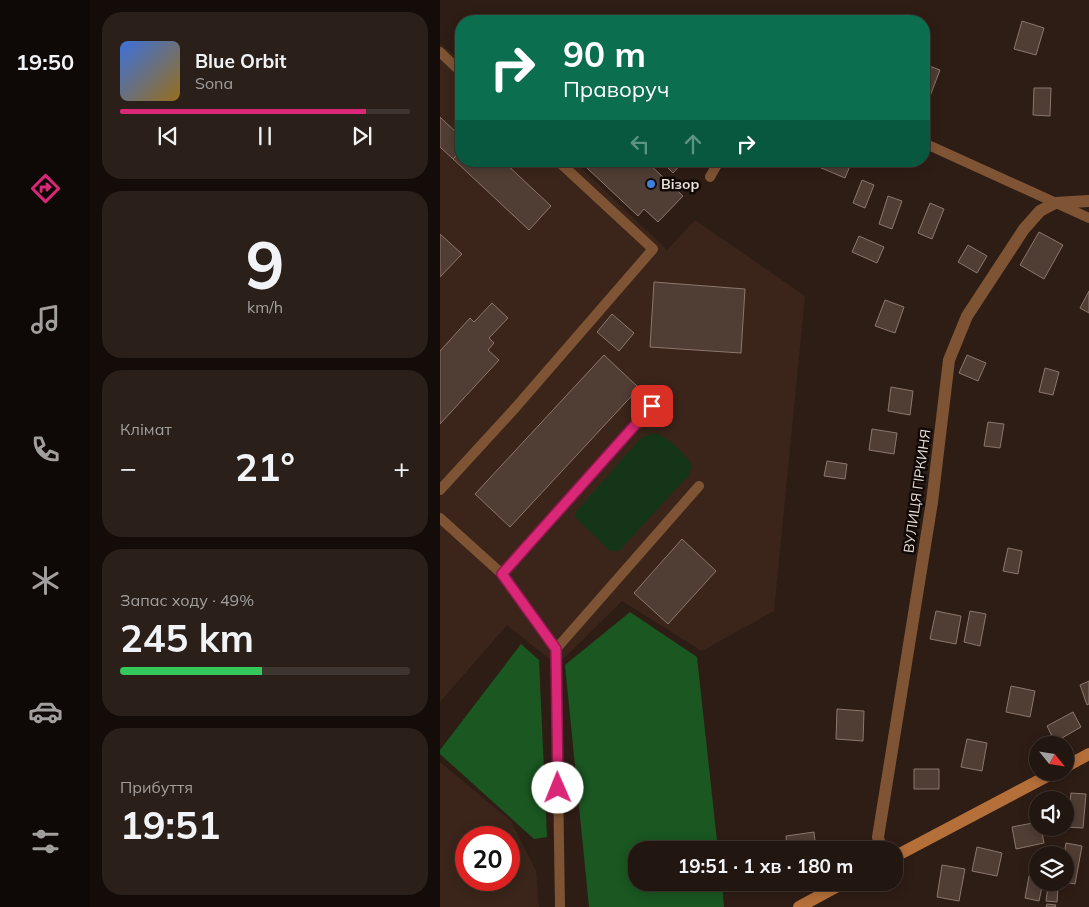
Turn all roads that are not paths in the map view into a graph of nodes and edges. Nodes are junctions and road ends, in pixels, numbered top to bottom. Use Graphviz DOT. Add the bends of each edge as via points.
graph roads {
  1 [pos="440,52"];
  2 [pos="455,66"];
  3 [pos="930,146"];
  4 [pos="564,167"];
  5 [pos="716,167"];
  6 [pos="710,177"];
  7 [pos="1089,201"];
  8 [pos="1055,203"];
  9 [pos="1089,218"];
  10 [pos="652,406"];
  11 [pos="699,486"];
  12 [pos="440,490"];
  13 [pos="440,518"];
  14 [pos="502,574"];
  15 [pos="556,649"];
  16 [pos="1089,754"];
  17 [pos="1074,762"];
  18 [pos="1038,781"];
  19 [pos="879,841"];
  20 [pos="903,852"];
  21 [pos="829,891"];
  22 [pos="560,907"];
  23 [pos="799,907"];
  1 -- 2 [label="lane"];
  3 -- 8 [label="lane"];
  4 -- 12 [label="lane" via="653,249"];
  5 -- 6 [label="lane"];
  7 -- 8 [label="street"];
  8 -- 9 [label="lane"];
  8 -- 19 [label="street, ВУЛИЦЯ ГІРКИНЯ" via="1040,211 1024,229 967,316 948,360 932,502"];
  10 -- 14 [label="lane"];
  11 -- 15 [label="lane"];
  13 -- 14 [label="lane"];
  14 -- 15 [label="lane"];
  15 -- 22 [label="lane"];
  16 -- 17 [label="street"];
  18 -- 20 [label="street"];
  21 -- 23 [label="street"];
}
